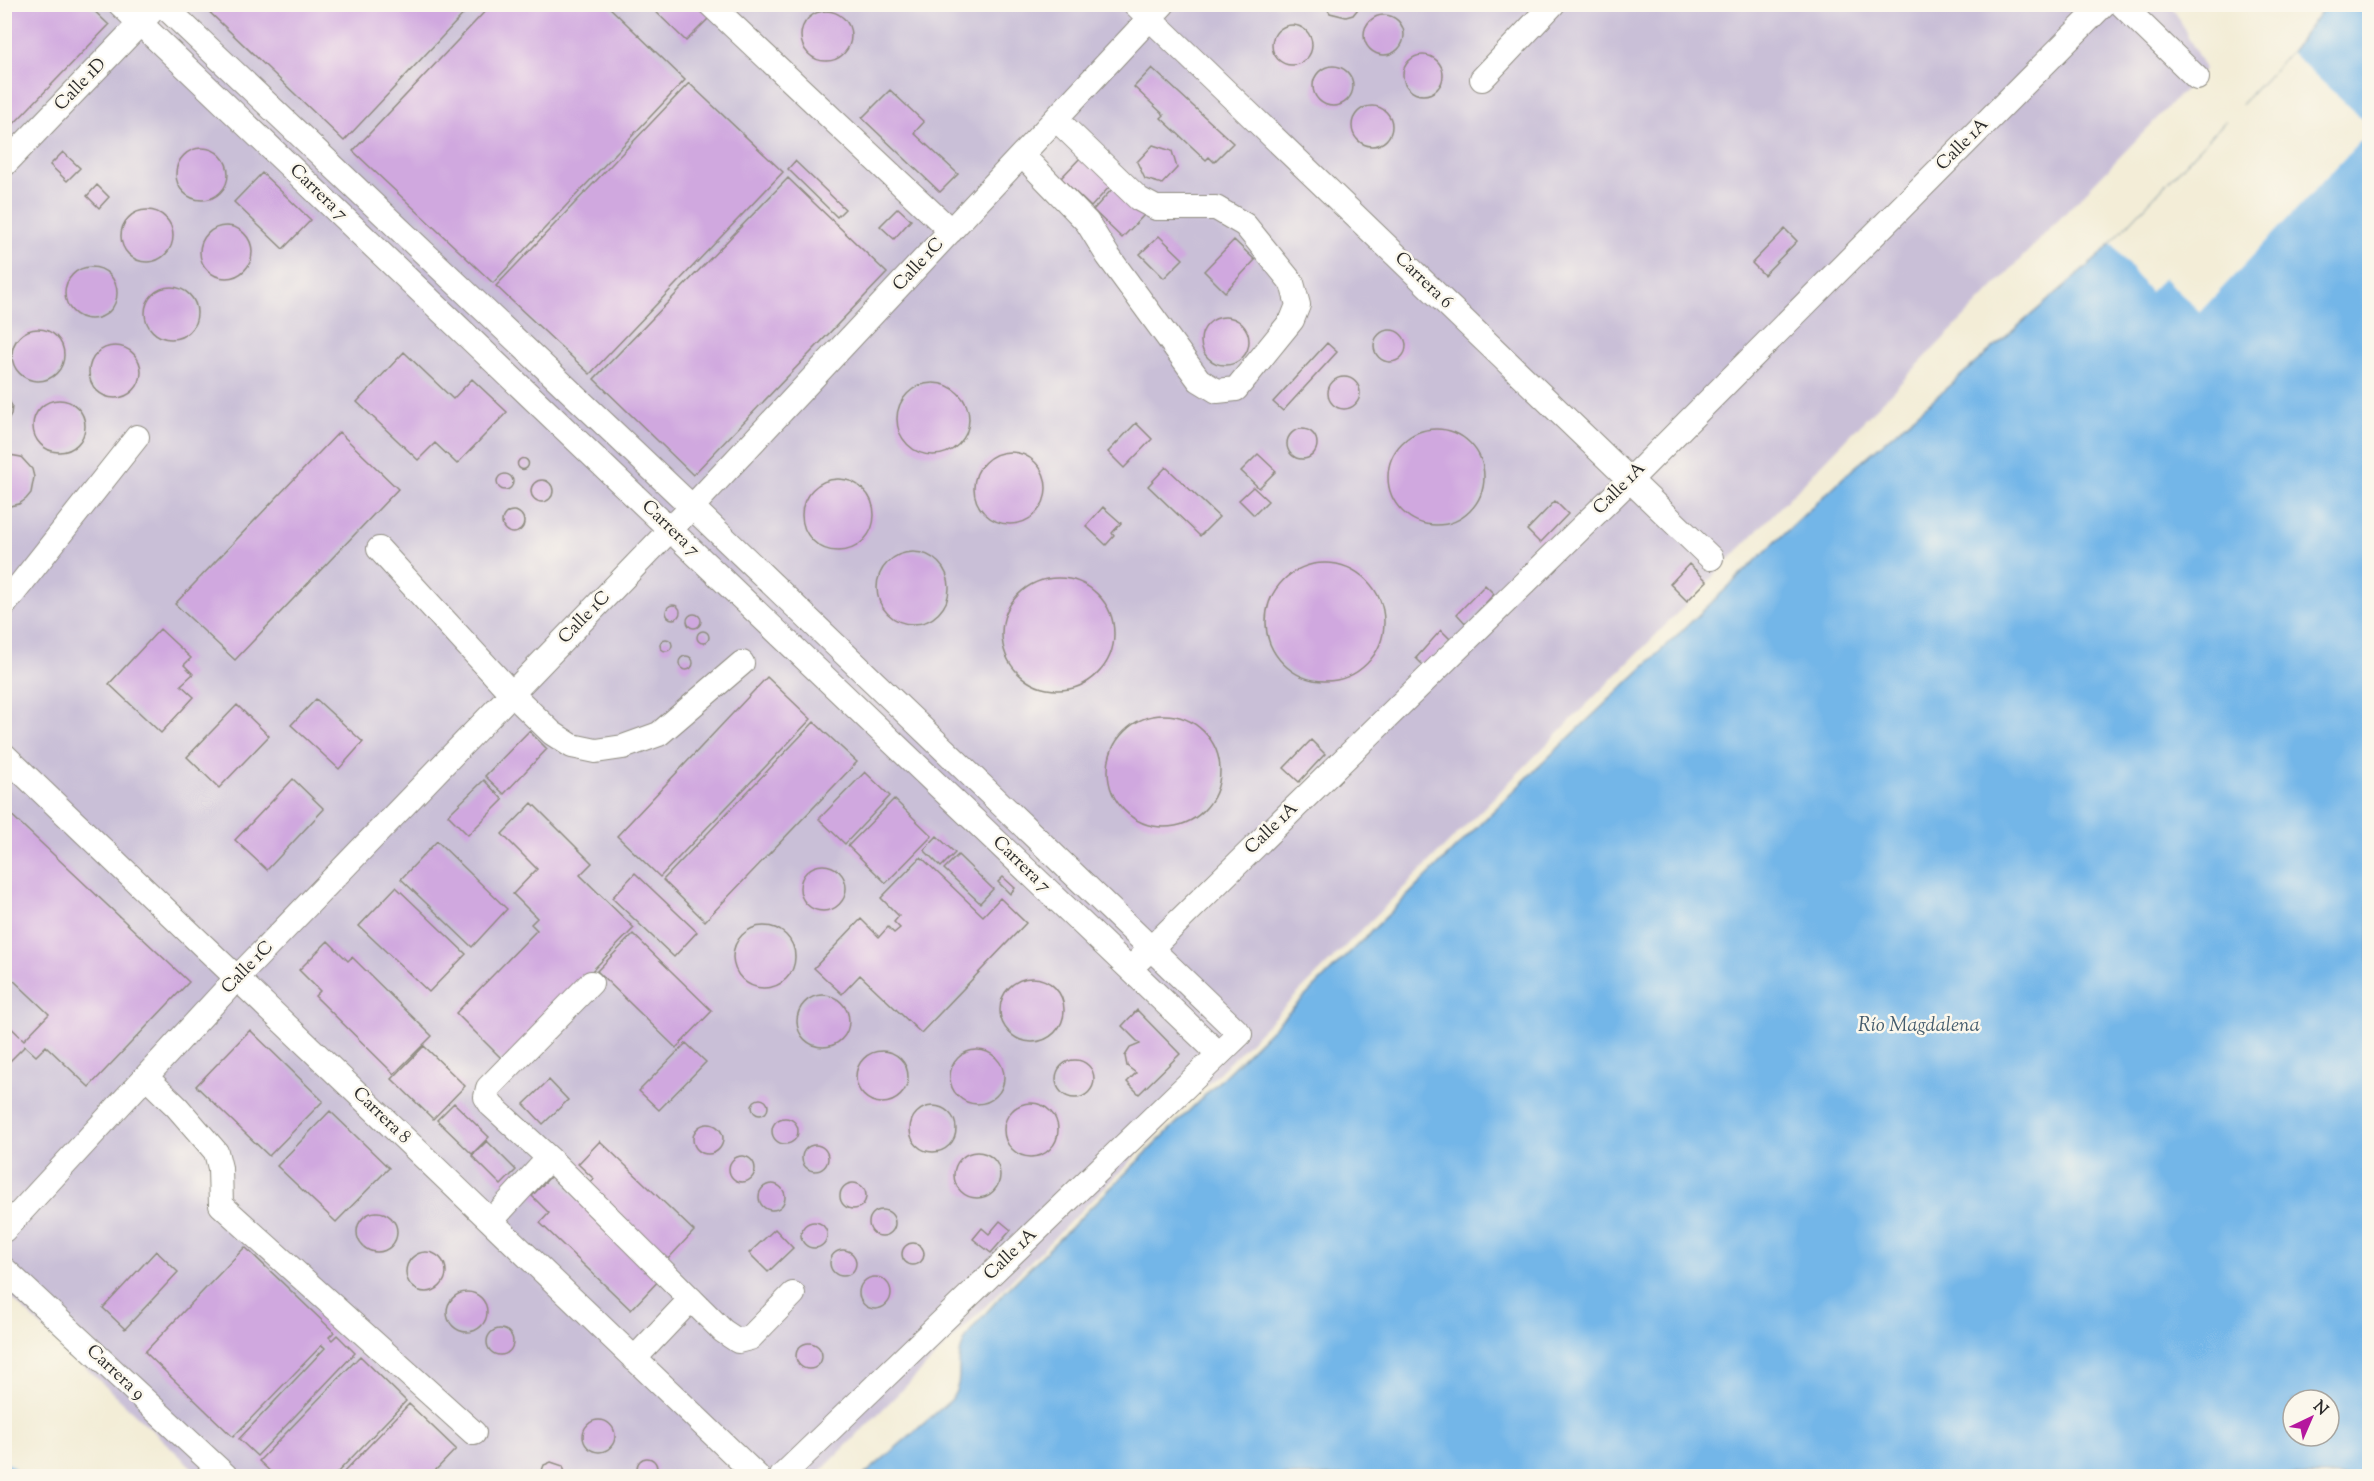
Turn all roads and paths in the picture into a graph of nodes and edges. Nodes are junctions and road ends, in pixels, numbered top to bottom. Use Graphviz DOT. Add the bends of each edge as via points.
graph roads {
  1 [pos="120,4"];
  2 [pos="160,4"];
  3 [pos="710,4"];
  4 [pos="1553,4"];
  5 [pos="2104,4"];
  6 [pos="2121,4"];
  7 [pos="1150,9"];
  8 [pos="140,23"];
  9 [pos="2197,78"];
  10 [pos="1482,79"];
  11 [pos="1056,119"];
  12 [pos="1022,155"];
  13 [pos="4,165"];
  14 [pos="951,231"];
  15 [pos="137,437"];
  16 [pos="1630,480"];
  17 [pos="692,507"];
  18 [pos="670,530"];
  19 [pos="379,549"];
  20 [pos="1711,558"];
  21 [pos="791,603"];
  22 [pos="4,605"];
  23 [pos="771,626"];
  24 [pos="742,663"];
  25 [pos="512,694"];
  26 [pos="943,747"];
  27 [pos="4,755"];
  28 [pos="921,769"];
  29 [pos="1151,947"];
  30 [pos="1130,969"];
  31 [pos="237,978"];
  32 [pos="591,983"];
  33 [pos="1240,1034"];
  34 [pos="1219,1054"];
  35 [pos="146,1077"];
  36 [pos="549,1158"];
  37 [pos="491,1221"];
  38 [pos="4,1230"];
  39 [pos="4,1269"];
  40 [pos="792,1294"];
  41 [pos="691,1299"];
  42 [pos="634,1359"];
  43 [pos="474,1433"];
  44 [pos="226,1476"];
  45 [pos="757,1476"];
  46 [pos="782,1476"];
  1 -- 8 [label="street, Carrera 7"];
  2 -- 8 [label="street, Calle 1D"];
  2 -- 17 [label="street, Carrera 7"];
  3 -- 14 [label="street"];
  4 -- 10 [label="street"];
  5 -- 16 [label="street, Calle 1A"];
  6 -- 9 [label="street"];
  7 -- 11 [label="street, Calle 1C"];
  7 -- 16 [label="street, Carrera 6"];
  8 -- 13 [label="street, Calle 1D"];
  8 -- 18 [label="street, Carrera 7"];
  11 -- 12 [label="street, Calle 1C"];
  11 -- 12 [label="street" via="1139,199 1156,208 1215,208 1245,225 1292,283 1298,305 1292,320 1236,389 1217,391 1199,380 1087,222"];
  12 -- 14 [label="street, Calle 1C"];
  14 -- 17 [label="street, Calle 1C"];
  15 -- 22 [label="street"];
  16 -- 20 [label="street, Carrera 6"];
  16 -- 29 [label="street, Calle 1A"];
  17 -- 18 [label="street, Calle 1C"];
  17 -- 21 [label="street, Carrera 7"];
  18 -- 23 [label="street, Carrera 7"];
  18 -- 25 [label="street, Calle 1C"];
  19 -- 25 [label="street"];
  21 -- 23 [label="street"];
  21 -- 26 [label="street, Carrera 7"];
  23 -- 28 [label="street, Carrera 7"];
  24 -- 25 [label="street" via="659,734 623,747 596,751 572,747"];
  25 -- 31 [label="street, Calle 1C"];
  26 -- 28 [label="street"];
  26 -- 29 [label="street, Carrera 7"];
  27 -- 31 [label="street, Carrera 8"];
  28 -- 30 [label="street, Carrera 7"];
  29 -- 30 [label="street, Calle 1A"];
  29 -- 33 [label="street, Carrera 7"];
  30 -- 34 [label="street, Carrera 7"];
  31 -- 35 [label="street, Calle 1C"];
  31 -- 37 [label="street, Carrera 8"];
  32 -- 36 [label="street" via="488,1088 486,1097 492,1106"];
  33 -- 34 [label="street, Calle 1A"];
  34 -- 46 [label="street, Calle 1A"];
  35 -- 38 [label="street, Calle 1C"];
  35 -- 43 [label="street" via="216,1152 220,1206"];
  36 -- 37 [label="street"];
  36 -- 41 [label="street"];
  37 -- 42 [label="street, Carrera 8"];
  39 -- 44 [label="street, Carrera 9"];
  40 -- 41 [label="street" via="750,1338 738,1341"];
  41 -- 42 [label="street"];
  42 -- 45 [label="street, Carrera 8"];
}
